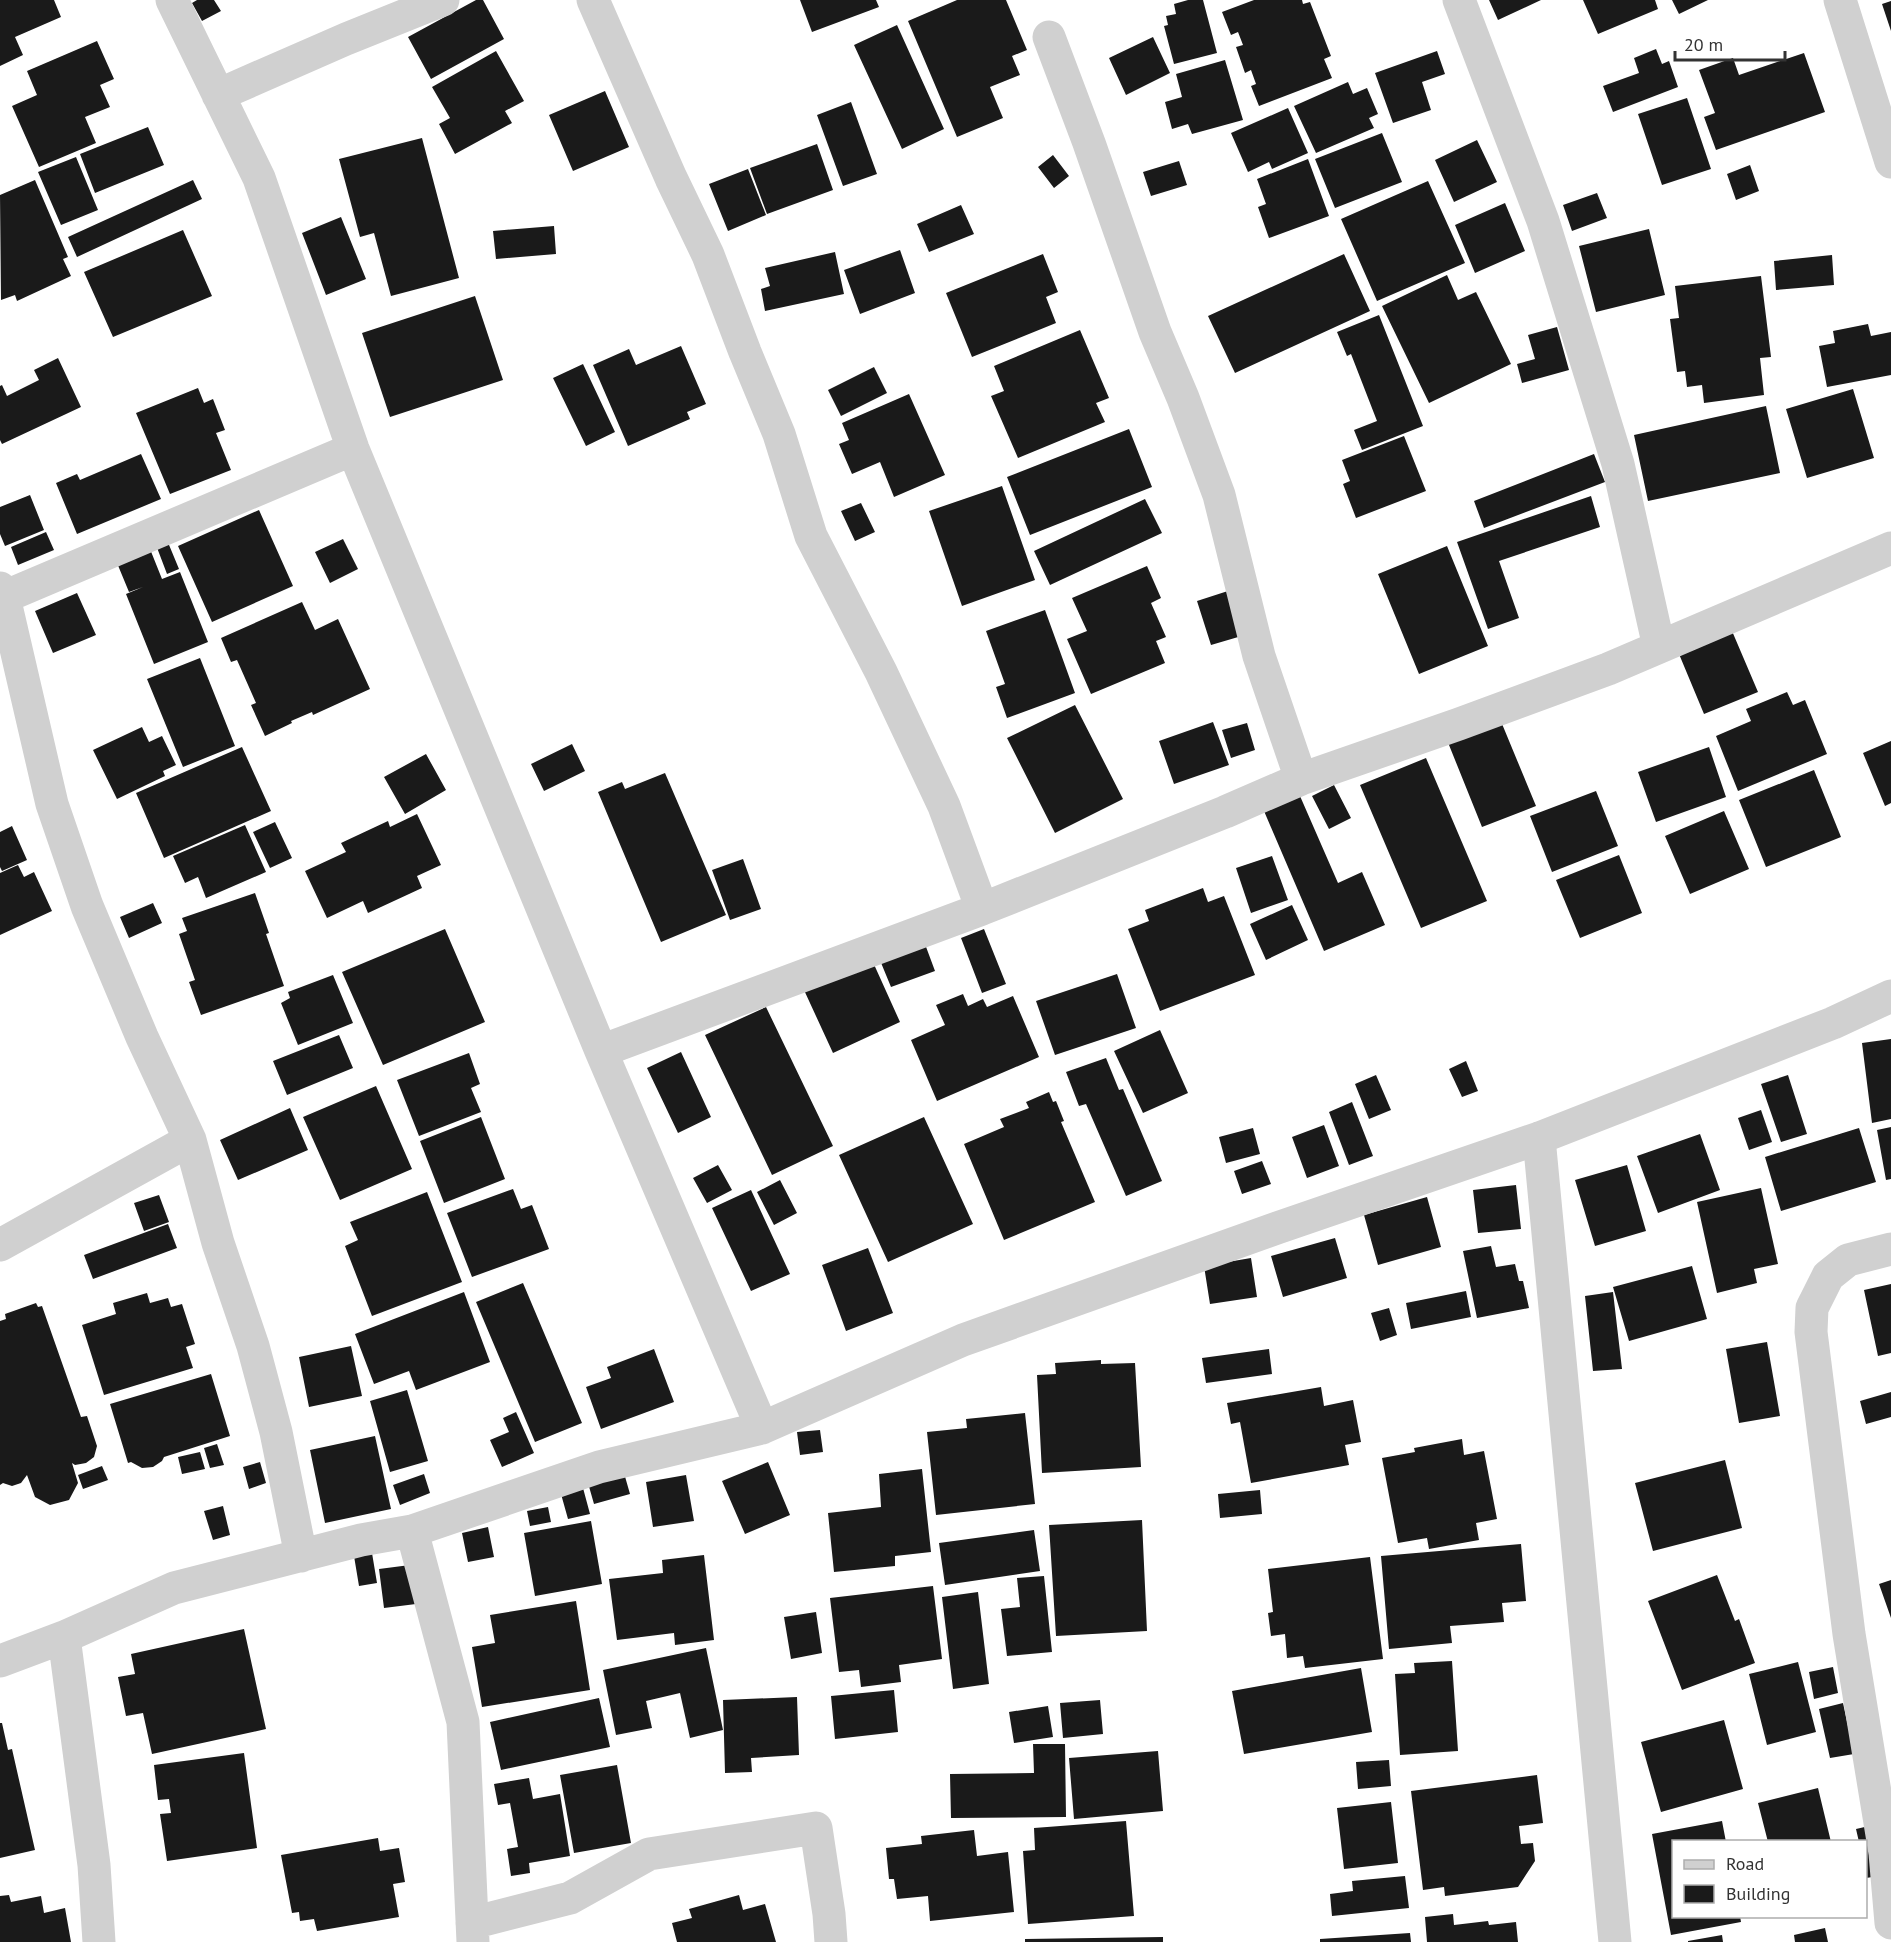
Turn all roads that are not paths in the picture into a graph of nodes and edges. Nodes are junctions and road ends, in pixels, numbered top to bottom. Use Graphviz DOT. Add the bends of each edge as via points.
graph roads {
  1 [pos="172,0"];
  2 [pos="442,0"];
  3 [pos="593,0"];
  4 [pos="1459,0"];
  5 [pos="1840,0"];
  6 [pos="1049,37"];
  7 [pos="218,94"];
  8 [pos="1891,162"];
  9 [pos="353,449"];
  10 [pos="1891,548"];
  11 [pos="2,593"];
  12 [pos="1659,647"];
  13 [pos="1301,779"];
  14 [pos="982,909"];
  15 [pos="1891,996"];
  16 [pos="601,1051"];
  17 [pos="1539,1138"];
  18 [pos="190,1140"];
  19 [pos="0,1245"];
  20 [pos="1891,1249"];
  21 [pos="762,1428"];
  22 [pos="412,1531"];
  23 [pos="301,1557"];
  24 [pos="64,1636"];
  25 [pos="0,1660"];
  26 [pos="1891,1923"];
  27 [pos="472,1933"];
  28 [pos="99,1942"];
  29 [pos="831,1942"];
  30 [pos="1616,1942"];
  1 -- 7 [label="street"];
  2 -- 7 [label="street"];
  3 -- 14 [label="street" via="708,255 778,434 811,536 944,806"];
  4 -- 12 [label="street" via="1543,221 1618,464"];
  5 -- 8 [label="street"];
  6 -- 13 [label="street" via="1155,332 1219,495 1259,656"];
  7 -- 9 [label="street" via="258,178"];
  9 -- 11 [label="street"];
  9 -- 16 [label="street"];
  10 -- 12 [label="street"];
  11 -- 18 [label="street" via="52,804 92,917"];
  12 -- 13 [label="street" via="1470,720"];
  13 -- 14 [label="street"];
  14 -- 16 [label="street"];
  15 -- 17 [label="street" via="1833,1023"];
  16 -- 21 [label="street"];
  17 -- 21 [label="street" via="963,1340"];
  17 -- 30 [label="street"];
  18 -- 19 [label="street"];
  18 -- 23 [label="street" via="276,1432"];
  20 -- 26 [label="street" via="1848,1260 1828,1276 1812,1308 1811,1332 1849,1634 1886,1853"];
  21 -- 22 [label="street" via="599,1467"];
  22 -- 23 [label="street"];
  22 -- 27 [label="street" via="463,1722"];
  23 -- 24 [label="street" via="174,1587"];
  24 -- 25 [label="street"];
  24 -- 28 [label="street" via="94,1865"];
  27 -- 29 [label="street" via="570,1898 649,1854 816,1828"];
}
